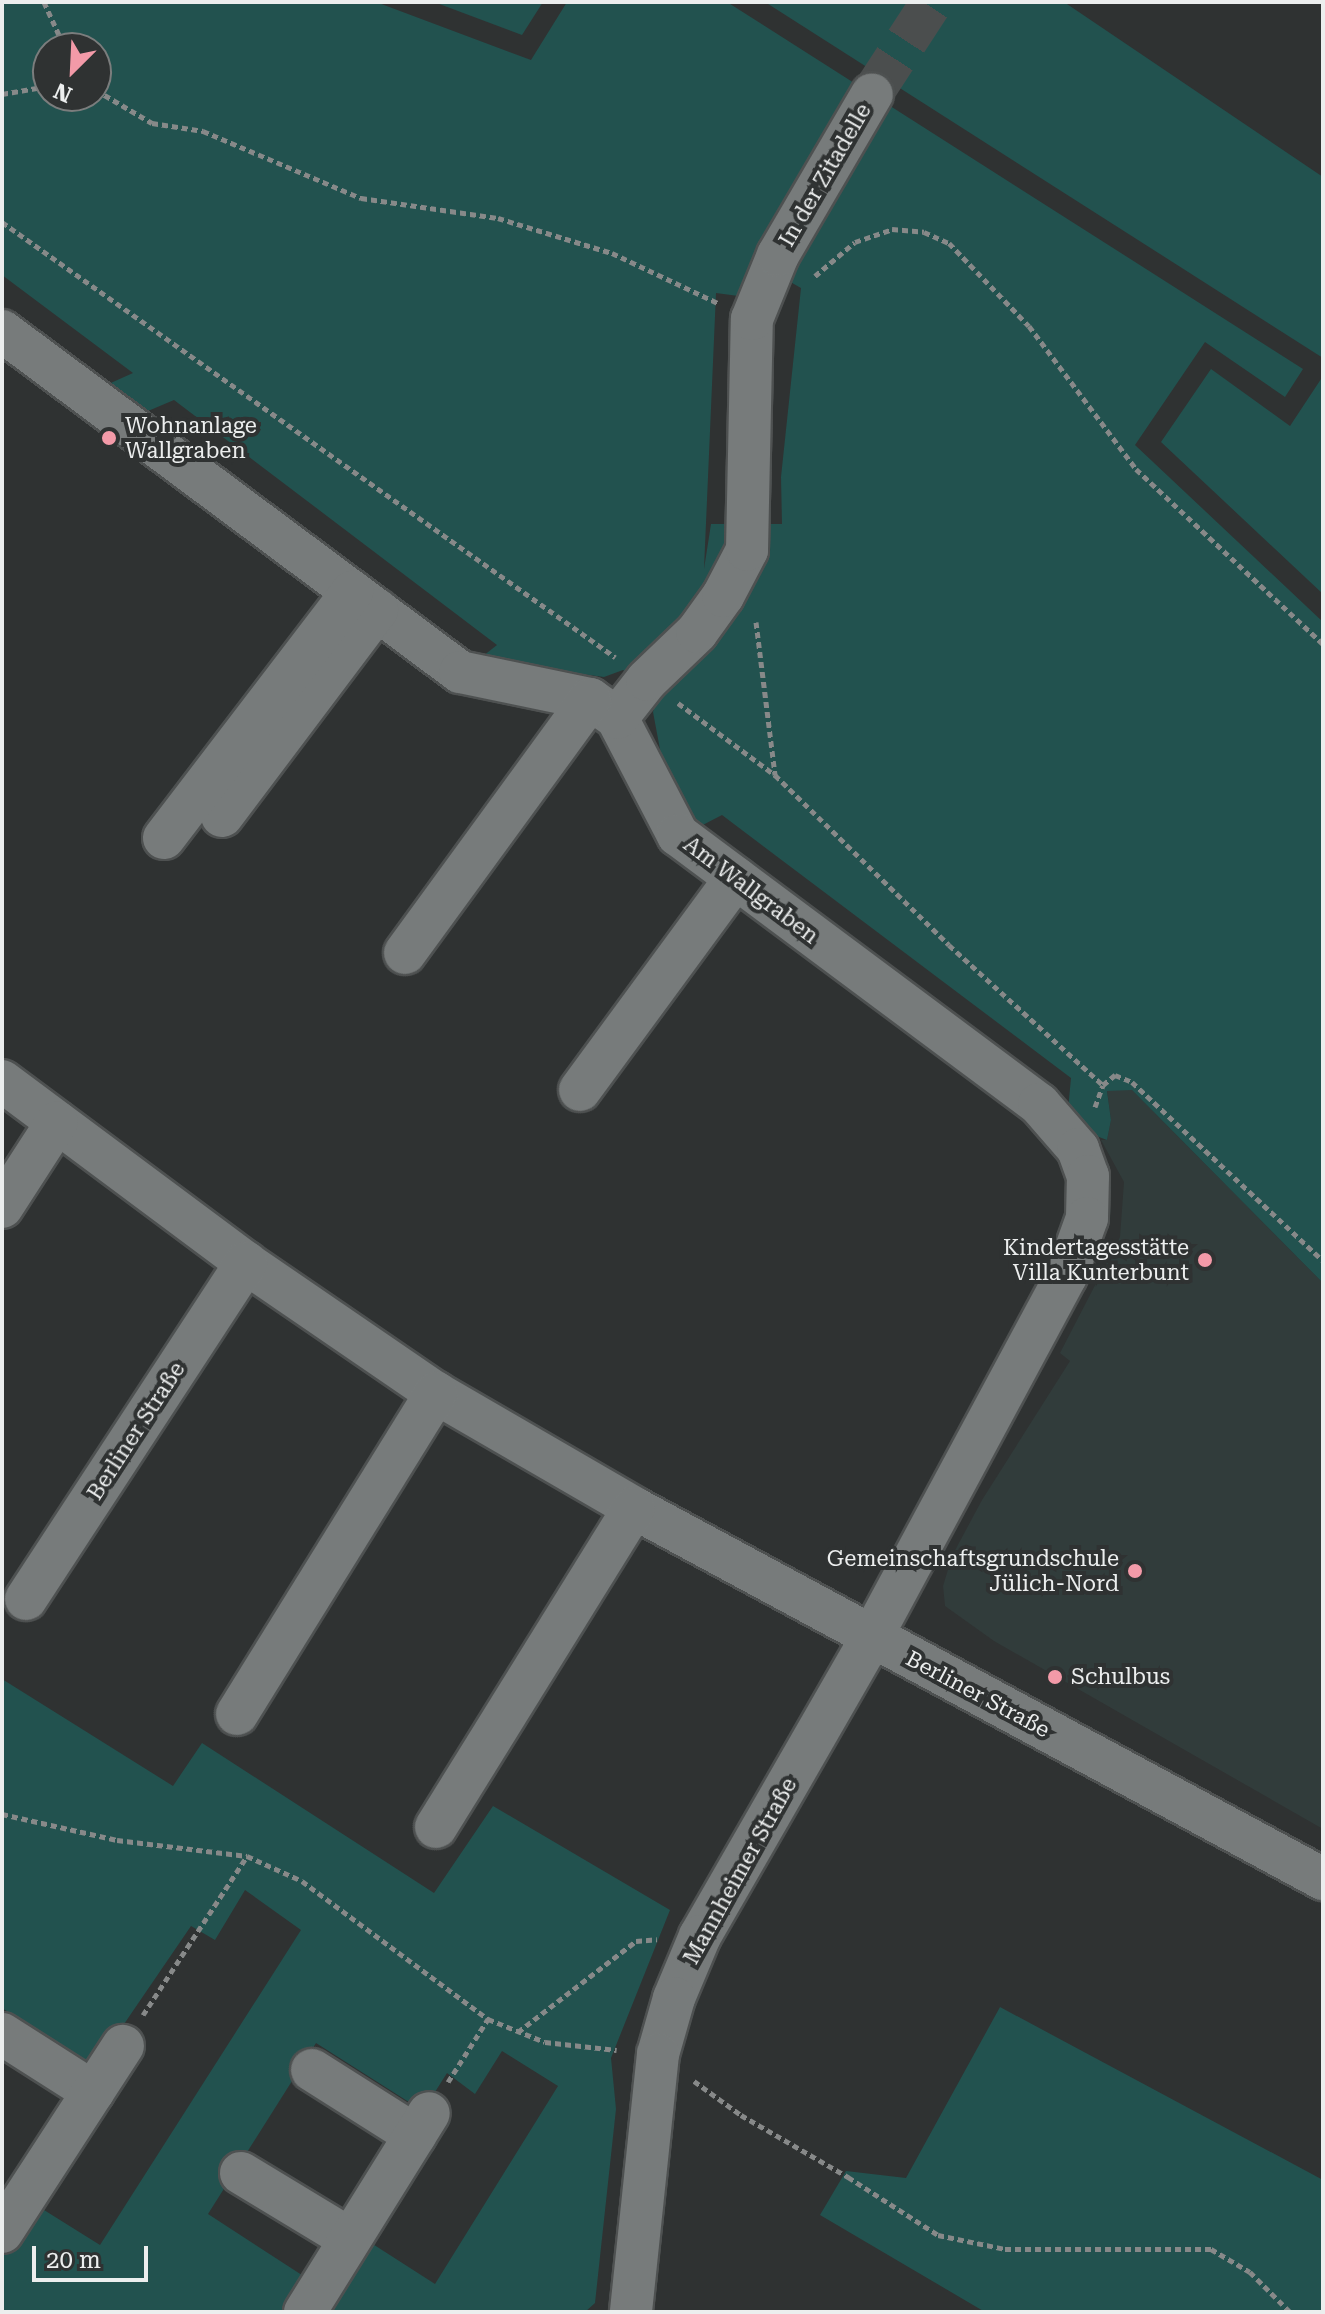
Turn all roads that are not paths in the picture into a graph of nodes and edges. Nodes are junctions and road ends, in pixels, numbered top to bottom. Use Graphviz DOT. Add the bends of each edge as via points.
graph roads {
  1 [pos="872,94"];
  2 [pos="2,331"];
  3 [pos="364,601"];
  4 [pos="604,709"];
  5 [pos="222,816"];
  6 [pos="164,838"];
  7 [pos="736,878"];
  8 [pos="405,953"];
  9 [pos="2,1081"];
  10 [pos="580,1090"];
  11 [pos="57,1122"];
  12 [pos="2,1207"];
  13 [pos="246,1263"];
  14 [pos="436,1393"];
  15 [pos="634,1508"];
  16 [pos="26,1599"];
  17 [pos="872,1637"];
  18 [pos="237,1714"];
  19 [pos="436,1827"];
  20 [pos="1323,1879"];
  21 [pos="2,2034"];
  22 [pos="123,2046"];
  23 [pos="312,2070"];
  24 [pos="93,2092"];
  25 [pos="241,2173"];
  26 [pos="8,2209"];
  27 [pos="350,2239"];
  28 [pos="305,2312"];
  29 [pos="631,2312"];
  1 -- 4 [label="street, In der Zitadelle" via="764,286 747,550 697,632 647,680"];
  2 -- 3 [label="street"];
  3 -- 4 [label="street" via="460,672"];
  3 -- 5 [label="street"];
  3 -- 6 [label="street"];
  4 -- 7 [label="street, Am Wallgraben" via="678,835"];
  4 -- 8 [label="street"];
  7 -- 10 [label="street"];
  7 -- 17 [label="street, Am Wallgraben" via="1039,1104 1078,1149 1088,1176 1087,1218 1066,1276"];
  9 -- 11 [label="street, Berliner Straße"];
  11 -- 12 [label="street"];
  11 -- 13 [label="street, Berliner Straße"];
  13 -- 14 [label="street, Berliner Straße"];
  13 -- 16 [label="street, Berliner Straße"];
  14 -- 15 [label="street, Berliner Straße"];
  14 -- 18 [label="street"];
  15 -- 17 [label="street, Berliner Straße"];
  15 -- 19 [label="street"];
  17 -- 20 [label="street, Berliner Straße"];
  17 -- 29 [label="street, Mannheimer Straße" via="700,1936 674,1998 658,2054"];
  21 -- 24 [label="street"];
  22 -- 24 [label="street"];
  23 -- 27 [label="street" via="422,2124"];
  24 -- 26 [label="street"];
  25 -- 27 [label="street"];
  27 -- 28 [label="street"];
}
